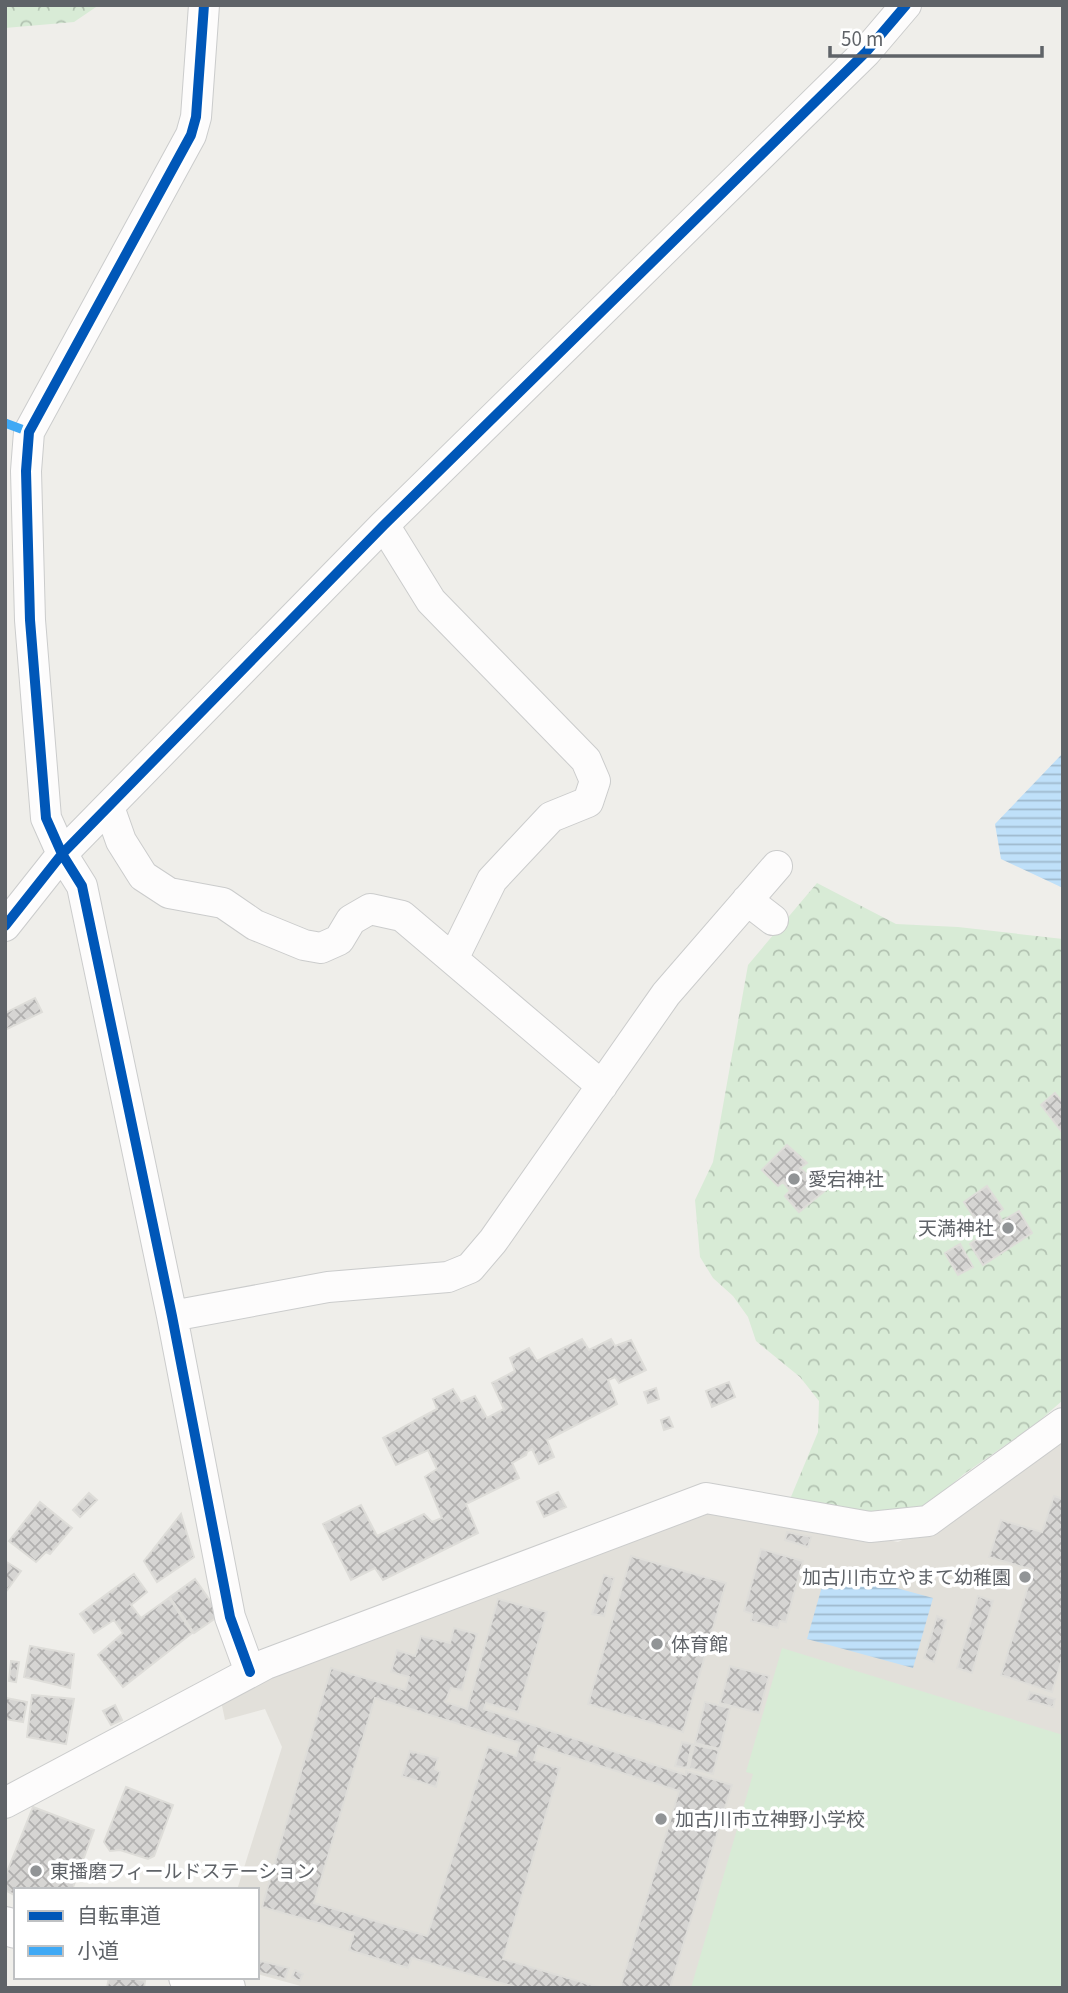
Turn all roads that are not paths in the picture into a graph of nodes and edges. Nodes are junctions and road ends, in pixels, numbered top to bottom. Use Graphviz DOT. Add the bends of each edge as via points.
graph roads {
  1 [pos="204,5"];
  2 [pos="906,5"];
  3 [pos="384,524"];
  4 [pos="109,807"];
  5 [pos="62,854"];
  6 [pos="777,866"];
  7 [pos="747,900"];
  8 [pos="773,920"];
  9 [pos="5,926"];
  10 [pos="453,959"];
  11 [pos="602,1086"];
  12 [pos="172,1316"];
  13 [pos="1063,1423"];
  14 [pos="250,1672"];
  15 [pos="5,1803"];
  16 [pos="195,1979"];
  17 [pos="226,1988"];
  1 -- 5 [label="street" via="191,135 29,432 26,471 37,712 46,818"];
  2 -- 3 [label="street" via="866,51"];
  3 -- 4 [label="street"];
  3 -- 10 [label="street" via="431,601 586,760 595,781 588,803 551,817 492,880"];
  4 -- 5 [label="street"];
  4 -- 10 [label="street" via="121,841 143,876 169,893 223,903 255,925 321,948 339,940 351,920 369,909 387,910 402,916"];
  5 -- 9 [label="street"];
  5 -- 12 [label="street" via="82,886"];
  6 -- 7 [label="street"];
  7 -- 8 [label="street"];
  7 -- 11 [label="street" via="666,994"];
  10 -- 11 [label="street"];
  11 -- 12 [label="street" via="470,1268 448,1277 328,1286"];
  12 -- 14 [label="street" via="230,1617"];
  13 -- 14 [label="street" via="928,1521 870,1527 705,1498"];
  14 -- 15 [label="street"];
  16 -- 17 [label="main road"];
}
